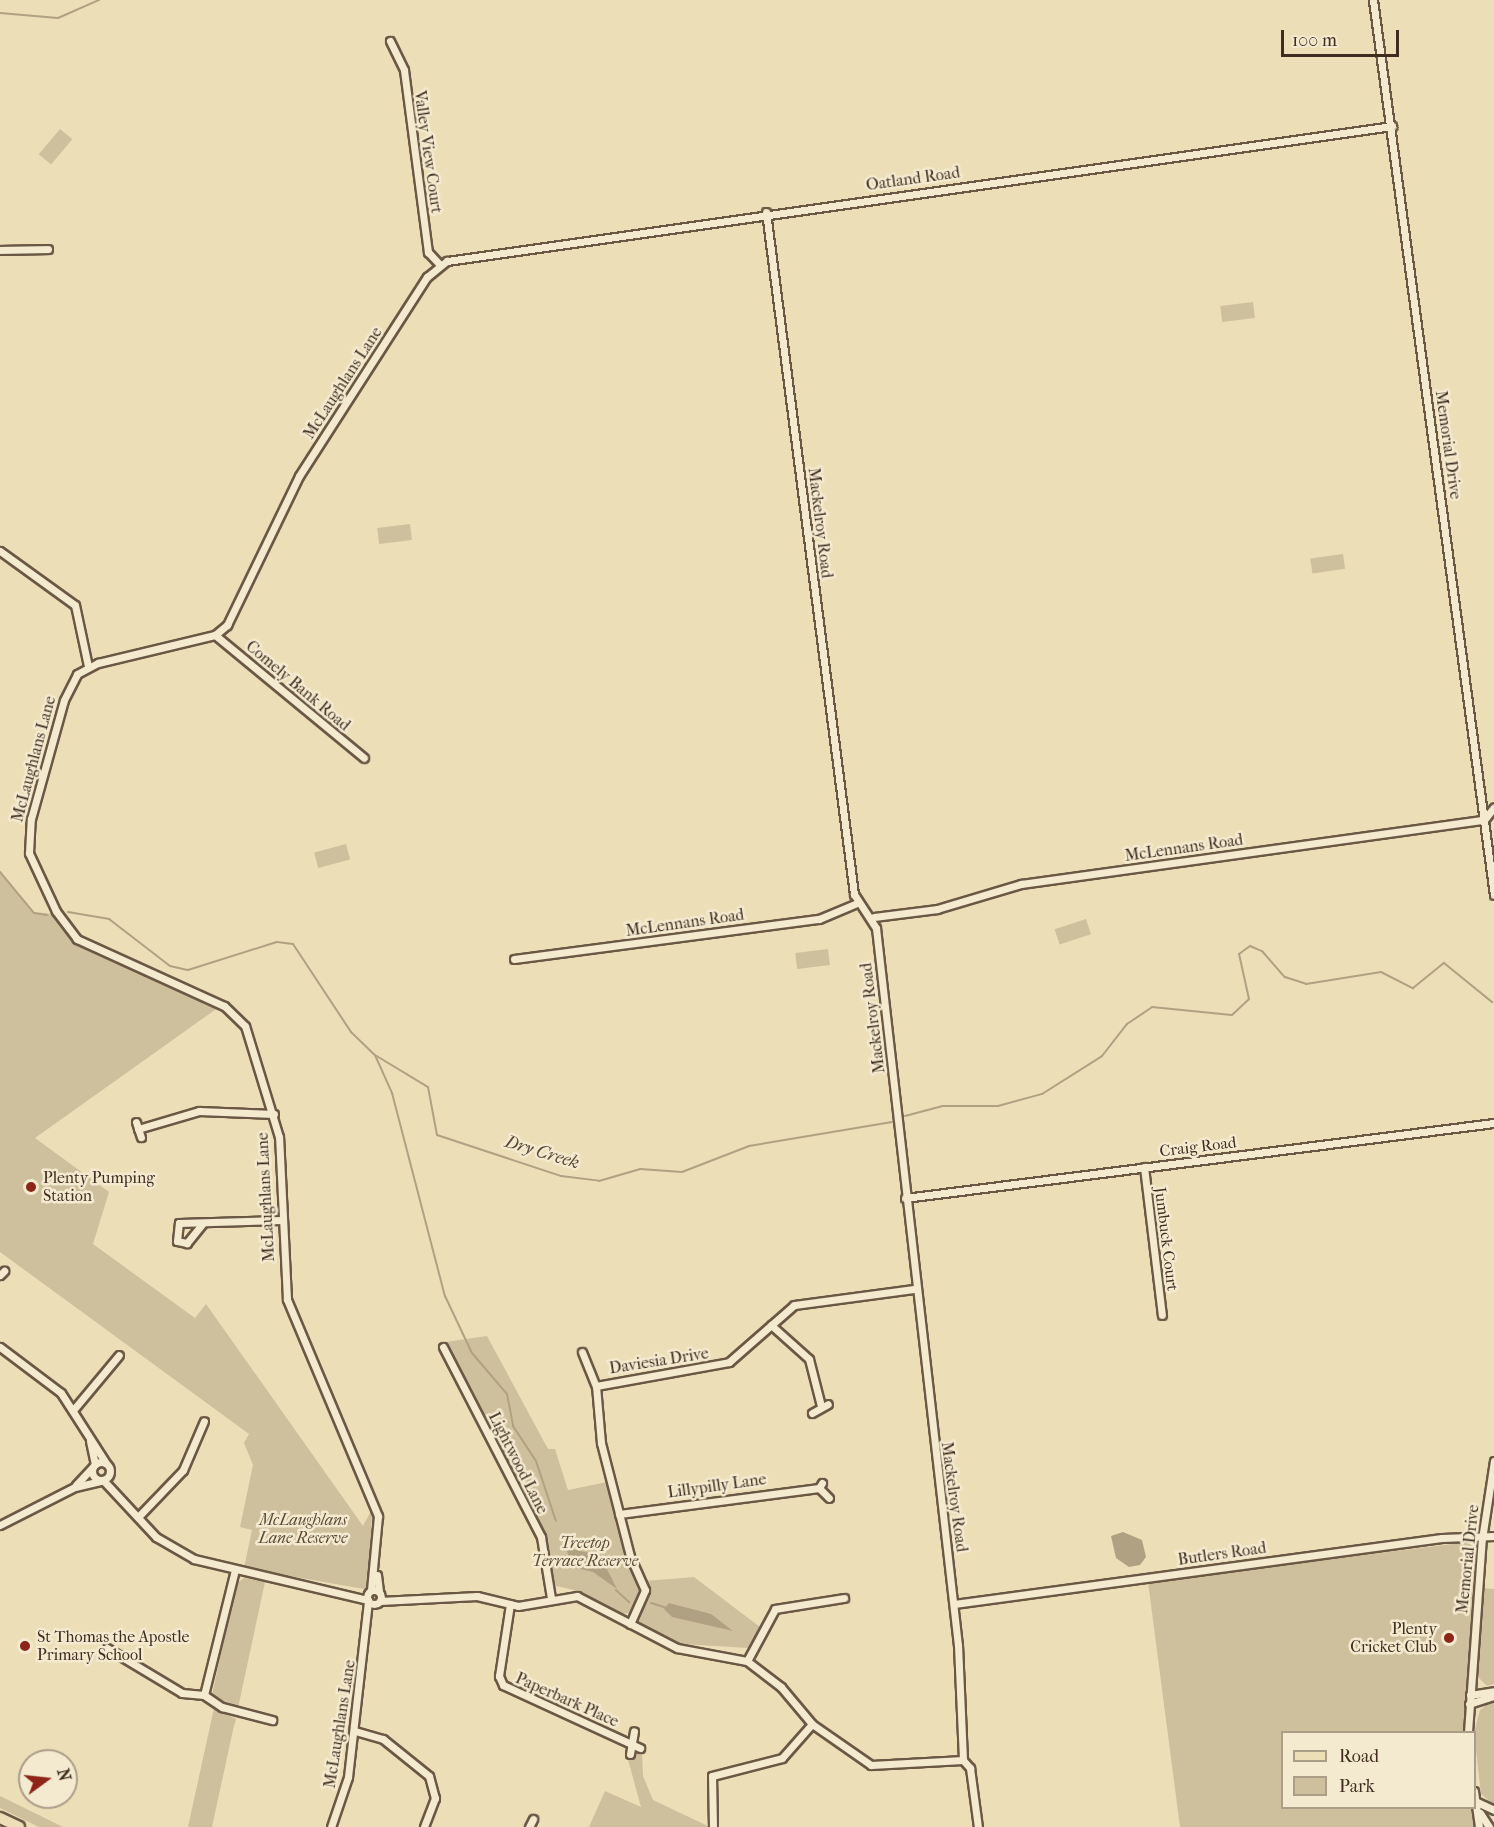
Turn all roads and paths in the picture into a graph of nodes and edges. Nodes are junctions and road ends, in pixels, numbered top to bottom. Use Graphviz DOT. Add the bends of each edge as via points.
graph roads {
  1 [pos="1373,0"];
  2 [pos="390,42"];
  3 [pos="1392,126"];
  4 [pos="766,212"];
  5 [pos="48,249"];
  6 [pos="0,250"];
  7 [pos="439,264"];
  8 [pos="0,551"];
  9 [pos="215,635"];
  10 [pos="88,666"];
  11 [pos="364,758"];
  12 [pos="1494,807"];
  13 [pos="1484,820"];
  14 [pos="1494,895"];
  15 [pos="857,903"];
  16 [pos="874,917"];
  17 [pos="514,959"];
  18 [pos="274,1114"];
  19 [pos="1494,1123"];
  20 [pos="138,1129"];
  21 [pos="1143,1167"];
  22 [pos="905,1198"];
  23 [pos="281,1220"];
  24 [pos="203,1223"];
  25 [pos="914,1289"];
  26 [pos="1162,1315"];
  27 [pos="771,1325"];
  28 [pos="0,1347"];
  29 [pos="443,1347"];
  30 [pos="582,1352"];
  31 [pos="119,1356"];
  32 [pos="596,1386"];
  33 [pos="74,1409"];
  34 [pos="812,1413"];
  35 [pos="204,1421"];
  36 [pos="86,1429"];
  37 [pos="1494,1461"];
  38 [pos="106,1463"];
  39 [pos="94,1466"];
  40 [pos="110,1471"];
  41 [pos="102,1480"];
  42 [pos="75,1486"];
  43 [pos="829,1498"];
  44 [pos="124,1500"];
  45 [pos="619,1514"];
  46 [pos="138,1517"];
  47 [pos="0,1525"];
  48 [pos="1494,1536"];
  49 [pos="1482,1539"];
  50 [pos="235,1570"];
  51 [pos="334,1591"];
  52 [pos="377,1595"];
  53 [pos="845,1597"];
  54 [pos="552,1598"];
  55 [pos="368,1601"];
  56 [pos="510,1604"];
  57 [pos="954,1604"];
  58 [pos="368,1624"];
  59 [pos="630,1624"];
  60 [pos="107,1648"];
  61 [pos="747,1661"];
  62 [pos="1494,1690"];
  63 [pos="204,1695"];
  64 [pos="1470,1695"];
  65 [pos="1494,1696"];
  66 [pos="1469,1704"];
  67 [pos="272,1720"];
  68 [pos="812,1724"];
  69 [pos="355,1731"];
  70 [pos="634,1731"];
  71 [pos="1468,1731"];
  72 [pos="630,1743"];
  73 [pos="640,1748"];
  74 [pos="630,1754"];
  75 [pos="963,1760"];
  76 [pos="1476,1798"];
  77 [pos="1477,1802"];
  78 [pos="1494,1810"];
  79 [pos="1480,1813"];
  80 [pos="0,1818"];
  81 [pos="533,1819"];
  82 [pos="19,1827"];
  83 [pos="331,1827"];
  84 [pos="424,1827"];
  85 [pos="529,1827"];
  86 [pos="713,1827"];
  87 [pos="978,1827"];
  88 [pos="1479,1827"];
  89 [pos="1489,1827"];
  1 -- 3 [label="street, Memorial Drive"];
  2 -- 7 [label="street, Valley View Court" via="404,70 428,252"];
  3 -- 4 [label="street, Oatland Road"];
  3 -- 13 [label="street, Memorial Drive"];
  4 -- 7 [label="street, Oatland Road" via="477,253"];
  4 -- 15 [label="street, Mackelroy Road"];
  5 -- 6 [label="street"];
  7 -- 9 [label="street, McLaughlans Lane" via="299,476 233,616"];
  8 -- 10 [label="street" via="75,605"];
  9 -- 10 [label="street"];
  9 -- 11 [label="street, Comely Bank Road"];
  10 -- 18 [label="street, McLaughlans Lane" via="64,700 28,830 32,862 64,924 77,939 237,1015 249,1037"];
  12 -- 13 [label="street"];
  13 -- 14 [label="street, Memorial Drive"];
  13 -- 16 [label="street, McLennans Road" via="1021,884 937,909"];
  15 -- 16 [label="street"];
  15 -- 17 [label="street, McLennans Road" via="819,919"];
  16 -- 22 [label="street, Mackelroy Road"];
  18 -- 20 [label="street" via="199,1112"];
  18 -- 23 [label="street, McLaughlans Lane"];
  19 -- 21 [label="street, Craig Road"];
  21 -- 22 [label="street, Craig Road"];
  21 -- 26 [label="street, Jumbuck Court"];
  22 -- 25 [label="street, Mackelroy Road"];
  23 -- 24 [label="street"];
  23 -- 52 [label="street, McLaughlans Lane" via="287,1299 376,1512"];
  25 -- 27 [label="street, Daviesia Drive" via="794,1305"];
  25 -- 57 [label="street, Mackelroy Road"];
  27 -- 32 [label="street, Daviesia Drive" via="747,1350 719,1365"];
  27 -- 34 [label="street" via="809,1359 824,1405"];
  28 -- 33 [label="street"];
  29 -- 54 [label="street, Lightwood Lane" via="541,1537"];
  30 -- 32 [label="street"];
  31 -- 33 [label="street"];
  32 -- 45 [label="street, Daviesia Drive" via="601,1443"];
  33 -- 36 [label="street"];
  35 -- 46 [label="street" via="183,1470"];
  36 -- 38 [label="street"];
  36 -- 39 [label="street"];
  37 -- 49 [label="street, Memorial Drive"];
  38 -- 39 [label="street"];
  38 -- 40 [label="street"];
  39 -- 41 [label="street" via="93,1475"];
  39 -- 42 [label="street"];
  40 -- 41 [label="street"];
  40 -- 44 [label="street"];
  41 -- 42 [label="street"];
  41 -- 44 [label="street"];
  42 -- 47 [label="street"];
  43 -- 45 [label="street, Lillypilly Lane" via="821,1485"];
  44 -- 46 [label="street"];
  45 -- 59 [label="street, Daviesia Drive" via="645,1590"];
  46 -- 50 [label="street" via="181,1553"];
  48 -- 49 [label="street, Butlers Road"];
  49 -- 57 [label="street, Butlers Road" via="1442,1538"];
  49 -- 64 [label="street, Memorial Drive"];
  50 -- 51 [label="street"];
  50 -- 63 [label="street"];
  51 -- 52 [label="street"];
  51 -- 55 [label="street"];
  52 -- 55 [label="street"];
  52 -- 55 [label="street, McLaughlans Lane"];
  52 -- 56 [label="street" via="422,1602 477,1596"];
  52 -- 58 [label="street, McLaughlans Lane"];
  53 -- 61 [label="street" via="775,1610"];
  54 -- 56 [label="street"];
  54 -- 59 [label="street" via="577,1596"];
  55 -- 58 [label="street, McLaughlans Lane"];
  56 -- 72 [label="street, Paperbark Place" via="503,1685"];
  57 -- 75 [label="street, Mackelroy Road"];
  58 -- 69 [label="street, McLaughlans Lane"];
  59 -- 61 [label="street" via="677,1648"];
  60 -- 63 [label="street" via="175,1689"];
  61 -- 68 [label="street" via="781,1687"];
  62 -- 64 [label="street"];
  63 -- 67 [label="street" via="222,1707"];
  64 -- 66 [label="street, Memorial Drive"];
  65 -- 66 [label="street"];
  66 -- 71 [label="street, Memorial Drive"];
  68 -- 75 [label="street" via="877,1768"];
  68 -- 86 [label="street" via="782,1758 711,1776"];
  69 -- 83 [label="street, McLaughlans Lane" via="346,1786"];
  69 -- 84 [label="street" via="383,1739 429,1776 435,1798"];
  70 -- 72 [label="street, Paperbark Place"];
  72 -- 73 [label="street, Paperbark Place"];
  72 -- 74 [label="street, Paperbark Place"];
  75 -- 87 [label="street, Mackelroy Road" via="970,1768"];
  76 -- 77 [label="street"];
  77 -- 78 [label="street"];
  77 -- 79 [label="street"];
  79 -- 88 [label="street"];
  79 -- 89 [label="street"];
  80 -- 82 [label="main road"];
  81 -- 85 [label="street"];
}
